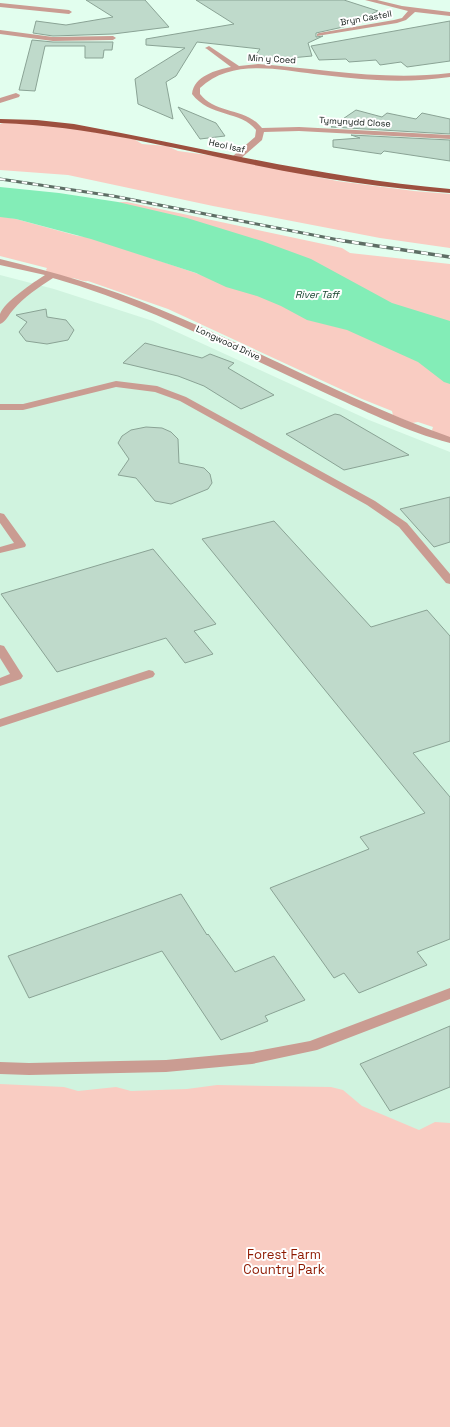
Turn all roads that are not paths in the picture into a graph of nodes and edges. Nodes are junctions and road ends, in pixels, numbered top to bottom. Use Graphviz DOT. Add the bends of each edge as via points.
graph roads {
  1 [pos="368,0"];
  2 [pos="0,5"];
  3 [pos="413,10"];
  4 [pos="69,12"];
  5 [pos="450,14"];
  6 [pos="0,32"];
  7 [pos="319,35"];
  8 [pos="113,38"];
  9 [pos="209,48"];
  10 [pos="238,68"];
  11 [pos="450,75"];
  12 [pos="16,95"];
  13 [pos="0,101"];
  14 [pos="0,121"];
  15 [pos="260,130"];
  16 [pos="450,137"];
  17 [pos="236,158"];
  18 [pos="450,191"];
  19 [pos="0,262"];
  20 [pos="51,275"];
  21 [pos="0,321"];
  22 [pos="0,407"];
  23 [pos="450,440"];
  24 [pos="0,516"];
  25 [pos="0,550"];
  26 [pos="450,581"];
  27 [pos="0,649"];
  28 [pos="149,674"];
  29 [pos="0,682"];
  30 [pos="0,723"];
  31 [pos="450,993"];
  32 [pos="0,1068"];
  1 -- 3 [label="street"];
  2 -- 4 [label="street"];
  3 -- 5 [label="street"];
  3 -- 7 [label="street, Bryn Castell" via="404,19 395,22"];
  6 -- 8 [label="street" via="53,39"];
  9 -- 10 [label="street"];
  10 -- 11 [label="street, Min y Coed" via="266,67 402,78"];
  10 -- 15 [label="street, Min y Coed" via="208,78 195,88 195,94 211,107 253,122"];
  12 -- 13 [label="street"];
  14 -- 17 [label="main road, Heol Isaf" via="74,126"];
  15 -- 16 [label="street, Tymynydd Close" via="299,129"];
  15 -- 17 [label="street" via="259,138"];
  17 -- 18 [label="main road, Heol Isaf" via="341,179 394,187"];
  19 -- 20 [label="street, Longwood Drive"];
  20 -- 21 [label="street" via="10,308"];
  20 -- 23 [label="street, Longwood Drive" via="178,320 367,408"];
  22 -- 26 [label="street" via="23,407 116,384 157,389 183,399 371,502 403,525"];
  24 -- 25 [label="street" via="21,545"];
  27 -- 29 [label="street" via="17,676"];
  28 -- 30 [label="street"];
  31 -- 32 [label="street" via="312,1046 252,1058 166,1066"];
}
